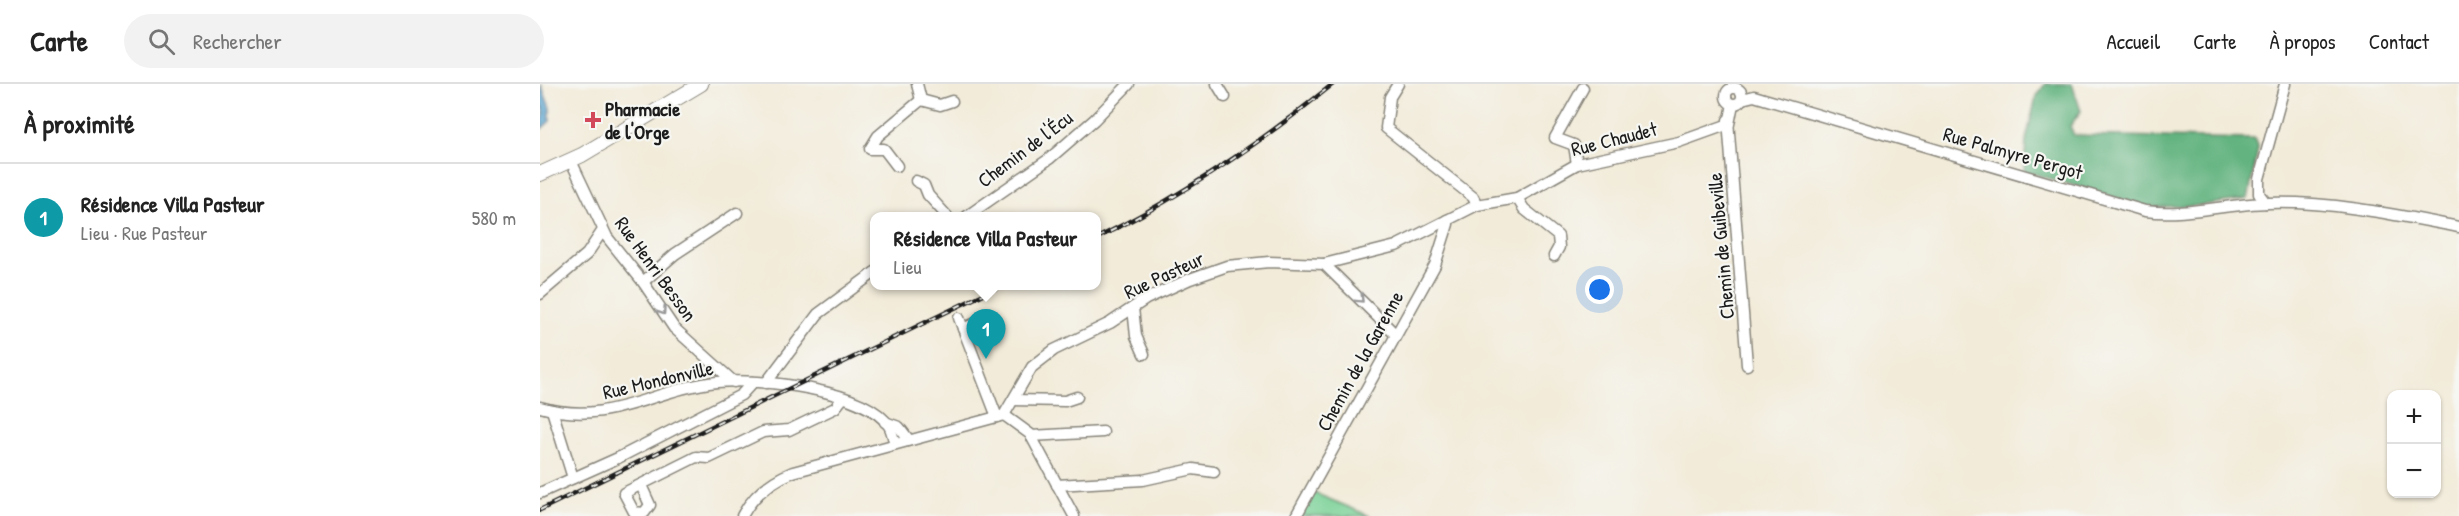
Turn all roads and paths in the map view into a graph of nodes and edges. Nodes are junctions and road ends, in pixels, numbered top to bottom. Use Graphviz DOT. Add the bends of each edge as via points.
graph roads {
  1 [pos="701,84"];
  2 [pos="917,84"];
  3 [pos="1129,84"];
  4 [pos="1217,84"];
  5 [pos="1398,84"];
  6 [pos="2285,84"];
  7 [pos="1583,88"];
  8 [pos="1734,94"];
  9 [pos="1225,96"];
  10 [pos="921,100"];
  11 [pos="952,101"];
  12 [pos="1729,124"];
  13 [pos="571,161"];
  14 [pos="1577,164"];
  15 [pos="897,166"];
  16 [pos="540,174"];
  17 [pos="916,181"];
  18 [pos="1517,198"];
  19 [pos="2266,203"];
  20 [pos="1477,205"];
  21 [pos="943,212"];
  22 [pos="973,212"];
  23 [pos="737,213"];
  24 [pos="1446,220"];
  25 [pos="2459,227"];
  26 [pos="603,230"];
  27 [pos="1554,256"];
  28 [pos="1324,264"];
  29 [pos="870,276"];
  30 [pos="643,282"];
  31 [pos="540,294"];
  32 [pos="1132,308"];
  33 [pos="959,318"];
  34 [pos="978,322"];
  35 [pos="963,329"];
  36 [pos="1395,334"];
  37 [pos="1144,354"];
  38 [pos="1747,365"];
  39 [pos="734,382"];
  40 [pos="753,382"];
  41 [pos="766,383"];
  42 [pos="1077,397"];
  43 [pos="843,398"];
  44 [pos="1013,400"];
  45 [pos="540,407"];
  46 [pos="552,410"];
  47 [pos="1001,416"];
  48 [pos="885,422"];
  49 [pos="1103,432"];
  50 [pos="1031,436"];
  51 [pos="909,440"];
  52 [pos="895,444"];
  53 [pos="1214,472"];
  54 [pos="573,478"];
  55 [pos="641,485"];
  56 [pos="1057,485"];
  57 [pos="540,493"];
  58 [pos="742,516"];
  59 [pos="1074,516"];
  60 [pos="1296,516"];
  1 -- 13 [label="main road"];
  2 -- 10 [label="street"];
  3 -- 22 [label="street, Chemin de l'Écu" via="1048,159"];
  4 -- 9 [label="street"];
  5 -- 20 [label="street" via="1390,97 1386,128 1473,197"];
  6 -- 19 [label="street" via="2259,179 2259,194"];
  7 -- 14 [label="street" via="1555,138 1574,145"];
  8 -- 12 [label="street"];
  8 -- 19 [label="street, Rue Palmyre Pergot" via="1754,96 2145,211 2188,212"];
  10 -- 11 [label="street" via="940,105"];
  10 -- 15 [label="street" via="878,136 870,148 884,149"];
  12 -- 14 [label="street, Rue Chaudet" via="1679,142"];
  12 -- 38 [label="street, Chemin de Guibeville"];
  13 -- 16 [label="main road"];
  13 -- 26 [label="street, Rue Henri Besson"];
  14 -- 18 [label="street, Rue Chaudet"];
  17 -- 21 [label="street" via="924,185"];
  18 -- 20 [label="street, Rue Chaudet"];
  18 -- 27 [label="street" via="1524,209 1558,236 1559,247"];
  19 -- 25 [label="street, Rue Palmyre Pergot" via="2322,205"];
  20 -- 24 [label="street, Rue Pasteur"];
  23 -- 30 [label="street"];
  24 -- 28 [label="street, Rue Pasteur" via="1396,246"];
  24 -- 36 [label="street, Chemin de la Garenne" via="1435,265"];
  26 -- 30 [label="street, Rue Henri Besson"];
  26 -- 31 [label="street" via="587,254"];
  28 -- 32 [label="street, Rue Pasteur" via="1269,262 1227,266 1190,279"];
  28 -- 36 [label="street, one-way"];
  29 -- 41 [label="street" via="818,314"];
  30 -- 39 [label="street, Rue Henri Besson, one-way" via="674,328"];
  32 -- 37 [label="street" via="1136,336"];
  32 -- 44 [label="street, Rue Pasteur" via="1054,350 1032,367"];
  33 -- 35 [label="street"];
  34 -- 35 [label="street"];
  35 -- 47 [label="street"];
  36 -- 60 [label="street, Chemin de la Garenne"];
  39 -- 40 [label="street, Rue Mondonville"];
  39 -- 46 [label="street, Rue Mondonville" via="701,385 604,412 576,414"];
  40 -- 41 [label="street, Rue Mondonville"];
  40 -- 54 [label="street" via="741,395"];
  41 -- 43 [label="street, Rue Mondonville"];
  42 -- 44 [label="street" via="1065,401"];
  43 -- 48 [label="street, Rue Mondonville"];
  43 -- 55 [label="street" via="835,408 789,430 763,432 709,458 696,457"];
  44 -- 47 [label="street, Rue Pasteur"];
  45 -- 46 [label="street, Rue Mondonville"];
  46 -- 54 [label="street"];
  47 -- 50 [label="street"];
  47 -- 51 [label="street"];
  48 -- 51 [label="street, Rue Mondonville"];
  48 -- 52 [label="street"];
  49 -- 50 [label="street"];
  50 -- 56 [label="street"];
  51 -- 52 [label="street"];
  52 -- 58 [label="street" via="783,476 760,492"];
  53 -- 56 [label="street" via="1193,469 1143,480"];
  54 -- 57 [label="street"];
  56 -- 59 [label="street"];
}
